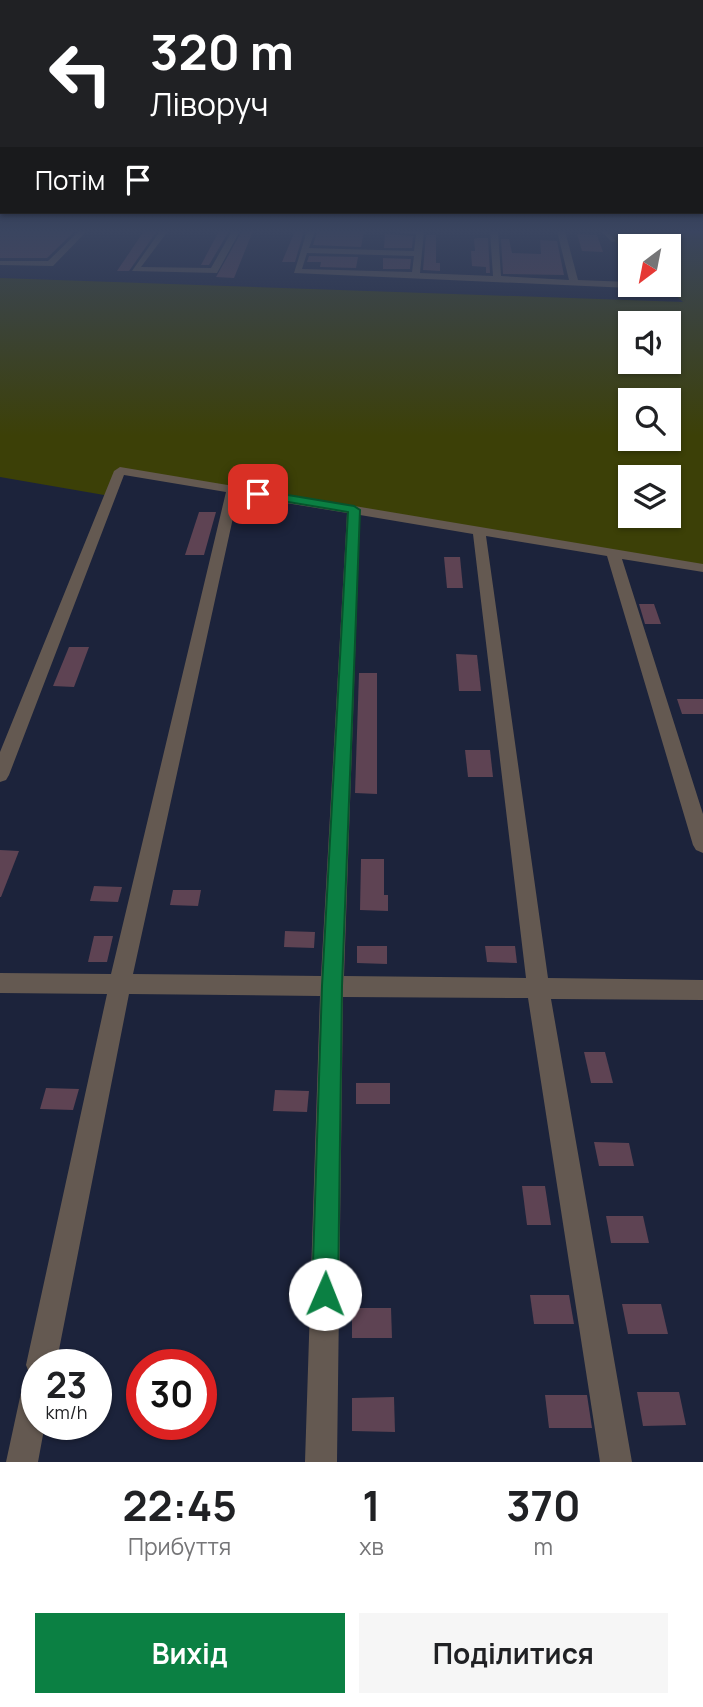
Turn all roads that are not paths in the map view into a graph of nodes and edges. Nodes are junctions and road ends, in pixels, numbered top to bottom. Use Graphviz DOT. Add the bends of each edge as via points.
graph roads {
  1 [pos="233,490"];
  2 [pos="354,510"];
  3 [pos="479,531"];
  4 [pos="613,553"];
  5 [pos="703,568"];
  6 [pos="0,775"];
  7 [pos="703,845"];
  8 [pos="0,983"];
  9 [pos="120,984"];
  10 [pos="332,986"];
  11 [pos="538,988"];
  12 [pos="703,989"];
  13 [pos="44,1349"];
  14 [pos="26,1440"];
  15 [pos="22,1462"];
  16 [pos="321,1462"];
  17 [pos="615,1462"];
  1 -- 2 [label="street"];
  1 -- 6 [label="street" via="120,471"];
  1 -- 9 [label="street"];
  2 -- 3 [label="street"];
  2 -- 10 [label="street"];
  3 -- 4 [label="street"];
  3 -- 11 [label="street"];
  4 -- 5 [label="street"];
  4 -- 7 [label="street"];
  8 -- 9 [label="street"];
  9 -- 10 [label="street"];
  9 -- 13 [label="street"];
  10 -- 11 [label="street"];
  10 -- 16 [label="street"];
  11 -- 12 [label="street"];
  11 -- 17 [label="street"];
  14 -- 15 [label="street"];
}
